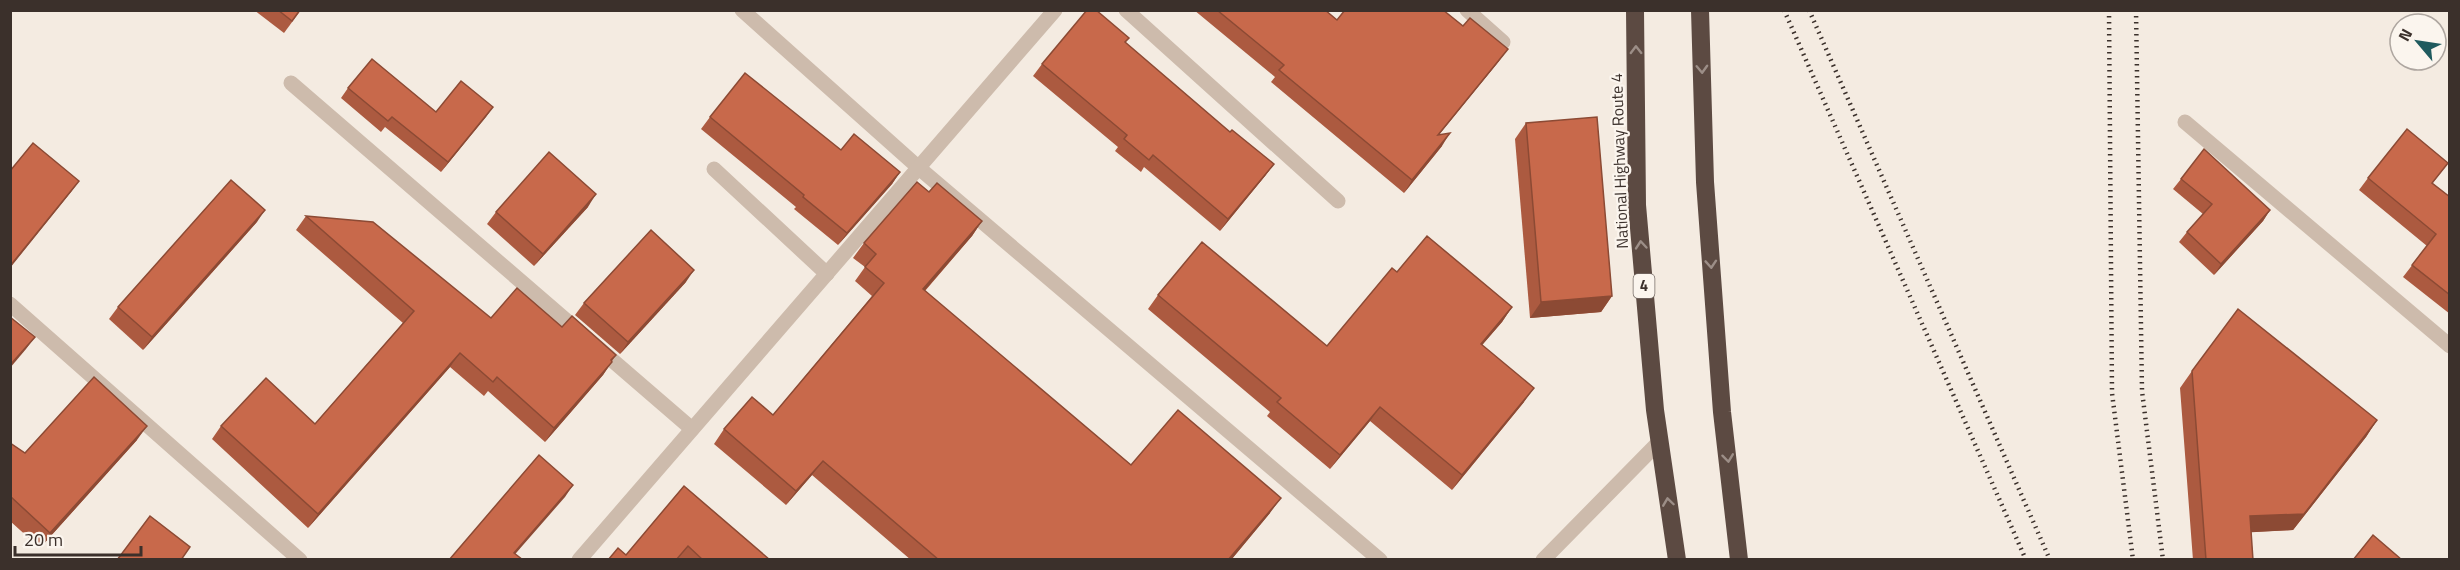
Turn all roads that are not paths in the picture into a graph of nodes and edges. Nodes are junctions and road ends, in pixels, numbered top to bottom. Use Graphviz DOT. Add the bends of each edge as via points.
graph roads {
  1 [pos="742,10"];
  2 [pos="1055,10"];
  3 [pos="1126,10"];
  4 [pos="1467,10"];
  5 [pos="1635,10"];
  6 [pos="1700,10"];
  7 [pos="1503,42"];
  8 [pos="291,83"];
  9 [pos="2185,122"];
  10 [pos="919,168"];
  11 [pos="714,169"];
  12 [pos="1338,201"];
  13 [pos="827,274"];
  14 [pos="10,304"];
  15 [pos="2450,346"];
  16 [pos="692,429"];
  17 [pos="1660,441"];
  18 [pos="300,560"];
  19 [pos="579,560"];
  20 [pos="1380,560"];
  21 [pos="1543,560"];
  22 [pos="1677,560"];
  23 [pos="1739,560"];
  1 -- 10 [label="street"];
  2 -- 10 [label="street"];
  3 -- 12 [label="street"];
  4 -- 7 [label="street"];
  17 -- 5 [label="highway, National Highway Route 4 / 4, one-way" via="1637,205"];
  6 -- 23 [label="highway, one-way" via="1705,182 1722,412"];
  8 -- 16 [label="street"];
  9 -- 15 [label="street"];
  10 -- 13 [label="street"];
  10 -- 20 [label="street"];
  11 -- 13 [label="street"];
  13 -- 16 [label="street"];
  14 -- 18 [label="street"];
  16 -- 19 [label="street"];
  17 -- 21 [label="street"];
  22 -- 17 [label="highway, National Highway Route 4 / 4, one-way"];
}
